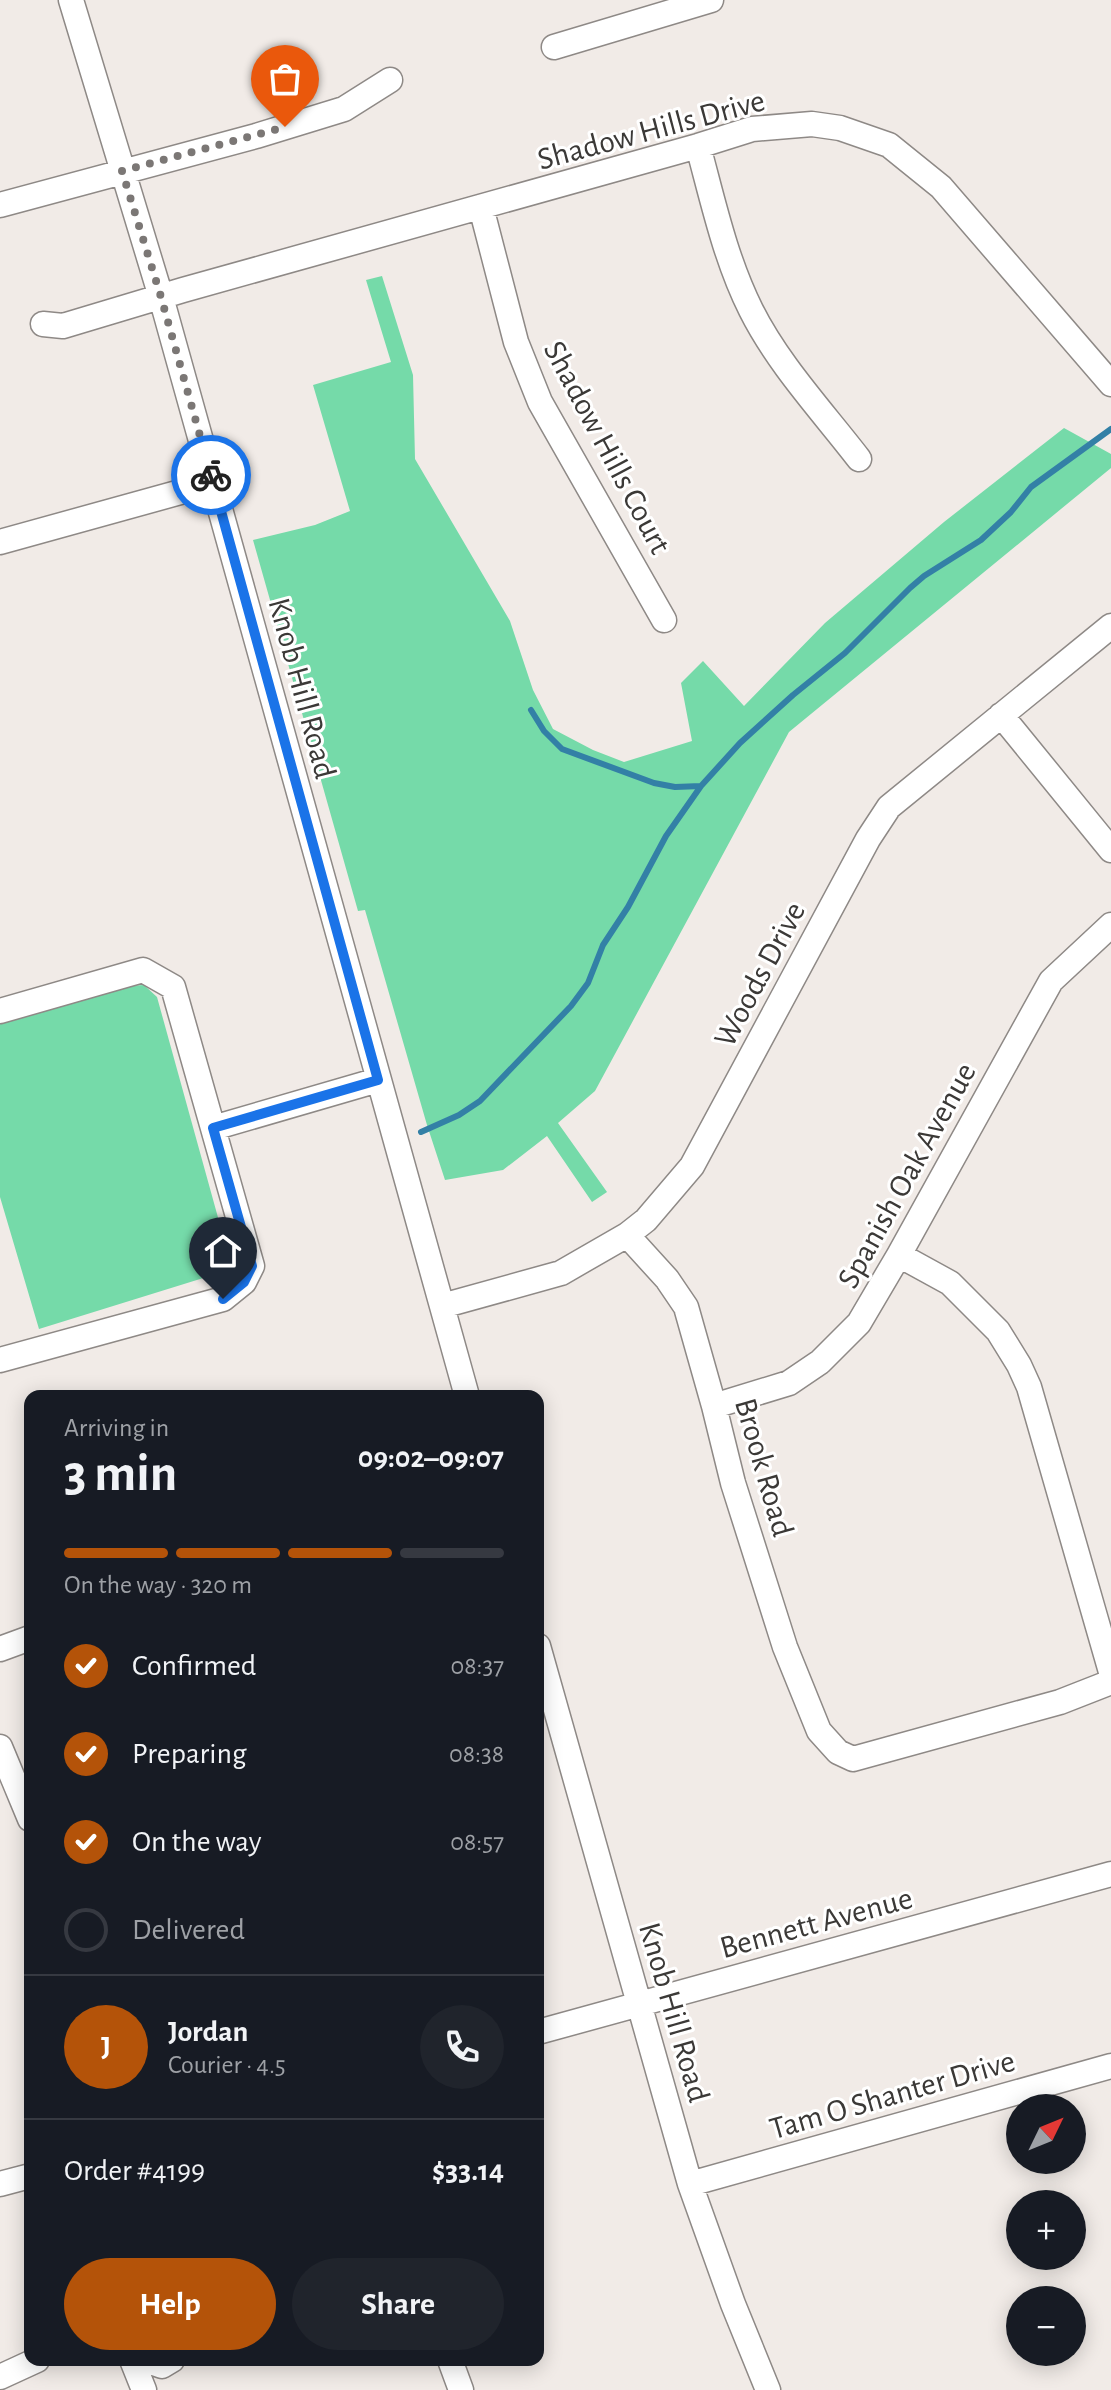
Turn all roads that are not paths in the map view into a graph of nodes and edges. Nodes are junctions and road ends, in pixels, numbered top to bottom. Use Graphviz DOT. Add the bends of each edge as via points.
graph roads {
  1 [pos="71,0"];
  2 [pos="711,0"];
  3 [pos="554,47"];
  4 [pos="390,80"];
  5 [pos="698,146"];
  6 [pos="122,171"];
  7 [pos="0,205"];
  8 [pos="481,207"];
  9 [pos="161,297"];
  10 [pos="43,324"];
  11 [pos="1111,384"];
  12 [pos="859,459"];
  13 [pos="213,483"];
  14 [pos="0,542"];
  15 [pos="664,620"];
  16 [pos="1111,626"];
  17 [pos="1001,715"];
  18 [pos="1111,850"];
  19 [pos="1111,925"];
  20 [pos="0,1011"];
  21 [pos="378,1080"];
  22 [pos="213,1128"];
  23 [pos="627,1235"];
  24 [pos="899,1255"];
  25 [pos="442,1306"];
  26 [pos="0,1360"];
  27 [pos="465,1390"];
  28 [pos="714,1406"];
  29 [pos="24,1640"];
  30 [pos="0,1649"];
  31 [pos="544,1667"];
  32 [pos="1111,1672"];
  33 [pos="1111,1682"];
  34 [pos="0,1747"];
  35 [pos="24,1805"];
  36 [pos="1111,1874"];
  37 [pos="639,2004"];
  38 [pos="544,2030"];
  39 [pos="1111,2066"];
  40 [pos="24,2178"];
  41 [pos="0,2184"];
  42 [pos="690,2184"];
  43 [pos="24,2366"];
  44 [pos="134,2366"];
  45 [pos="452,2366"];
  46 [pos="0,2377"];
  47 [pos="144,2390"];
  48 [pos="461,2390"];
  49 [pos="768,2390"];
  1 -- 6 [label="street, Knob Hill Road"];
  2 -- 3 [label="street"];
  4 -- 6 [label="street" via="344,109"];
  5 -- 8 [label="street, Shadow Hills Drive"];
  5 -- 11 [label="street, Shadow Hills Drive" via="752,129 812,124 889,145 941,187"];
  5 -- 12 [label="street" via="727,254 751,310 779,356"];
  6 -- 7 [label="street"];
  6 -- 9 [label="street, Knob Hill Road"];
  8 -- 9 [label="street, Shadow Hills Drive"];
  8 -- 15 [label="street, Shadow Hills Court" via="516,342 540,402"];
  9 -- 10 [label="street, Shadow Hills Drive" via="63,326"];
  9 -- 13 [label="street, Knob Hill Road"];
  13 -- 14 [label="street"];
  13 -- 21 [label="street, Knob Hill Road"];
  16 -- 17 [label="street, Woods Drive"];
  17 -- 18 [label="street"];
  17 -- 23 [label="street, Woods Drive" via="889,807 692,1166"];
  19 -- 24 [label="street, Spanish Oak Avenue" via="1051,981"];
  20 -- 22 [label="street" via="143,970 170,984"];
  21 -- 22 [label="street"];
  21 -- 25 [label="street, Knob Hill Road"];
  22 -- 26 [label="street" via="252,1266 244,1282 223,1299"];
  23 -- 25 [label="street, Woods Drive" via="561,1273"];
  23 -- 28 [label="street, Brook Road" via="686,1307"];
  24 -- 28 [label="street, Spanish Oak Avenue" via="859,1323 820,1362 789,1383"];
  24 -- 32 [label="street" via="950,1283 998,1331 1019,1365"];
  25 -- 27 [label="street, Knob Hill Road"];
  28 -- 33 [label="street, Brook Road" via="785,1647 819,1731 838,1752 853,1759 1060,1702"];
  29 -- 30 [label="street"];
  31 -- 37 [label="street, Knob Hill Road"];
  34 -- 35 [label="street"];
  36 -- 37 [label="street, Bennett Avenue"];
  37 -- 38 [label="street, Bennett Avenue"];
  37 -- 42 [label="street, Knob Hill Road"];
  39 -- 42 [label="street, Tam O Shanter Drive"];
  40 -- 41 [label="street"];
  42 -- 49 [label="street, Knob Hill Road"];
  43 -- 46 [label="street"];
  44 -- 47 [label="street"];
  45 -- 48 [label="street"];
}
